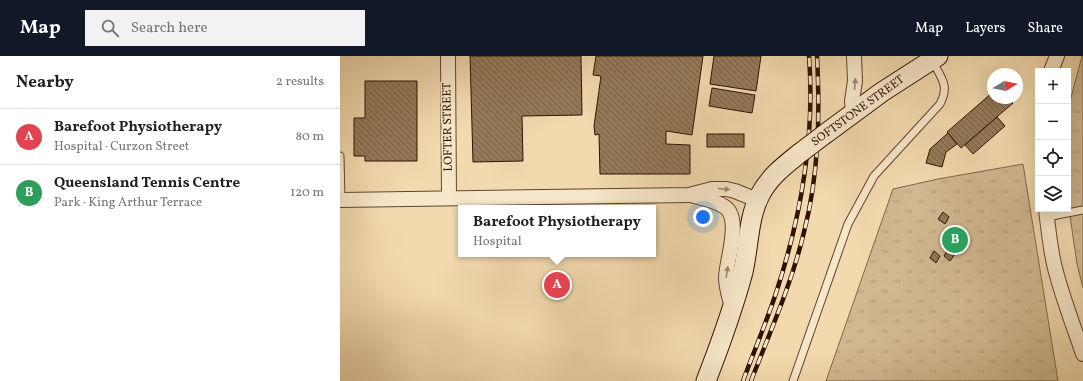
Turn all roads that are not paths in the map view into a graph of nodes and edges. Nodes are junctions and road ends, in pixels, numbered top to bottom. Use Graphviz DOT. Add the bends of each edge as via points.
graph roads {
  1 [pos="448,56"];
  2 [pos="854,56"];
  3 [pos="1057,56"];
  4 [pos="935,58"];
  5 [pos="1052,68"];
  6 [pos="853,113"];
  7 [pos="340,156"];
  8 [pos="689,195"];
  9 [pos="449,198"];
  10 [pos="341,200"];
  11 [pos="757,200"];
  12 [pos="1083,210"];
  13 [pos="1047,213"];
  14 [pos="732,310"];
  15 [pos="1083,354"];
  16 [pos="706,381"];
  17 [pos="793,381"];
  1 -- 9 [label="street, LOFTER STREET"];
  6 -- 2 [label="street, one-way"];
  3 -- 5 [label="street"];
  4 -- 6 [label="main road, SOFTSTONE STREET"];
  4 -- 17 [label="lane" via="944,84 944,96 940,104 874,176 857,206 848,224"];
  6 -- 11 [label="main road, SOFTSTONE STREET, bridge" via="772,177"];
  7 -- 10 [label="lane"];
  8 -- 9 [label="street"];
  8 -- 11 [label="street, one-way" via="712,189 726,189"];
  14 -- 8 [label="street, one-way" via="726,278 731,246 731,216 726,207"];
  9 -- 10 [label="street"];
  11 -- 14 [label="main road, SOFTSTONE STREET"];
  12 -- 13 [label="lane"];
  13 -- 15 [label="street" via="1054,264"];
  14 -- 16 [label="main road, SOFTSTONE STREET"];
}
